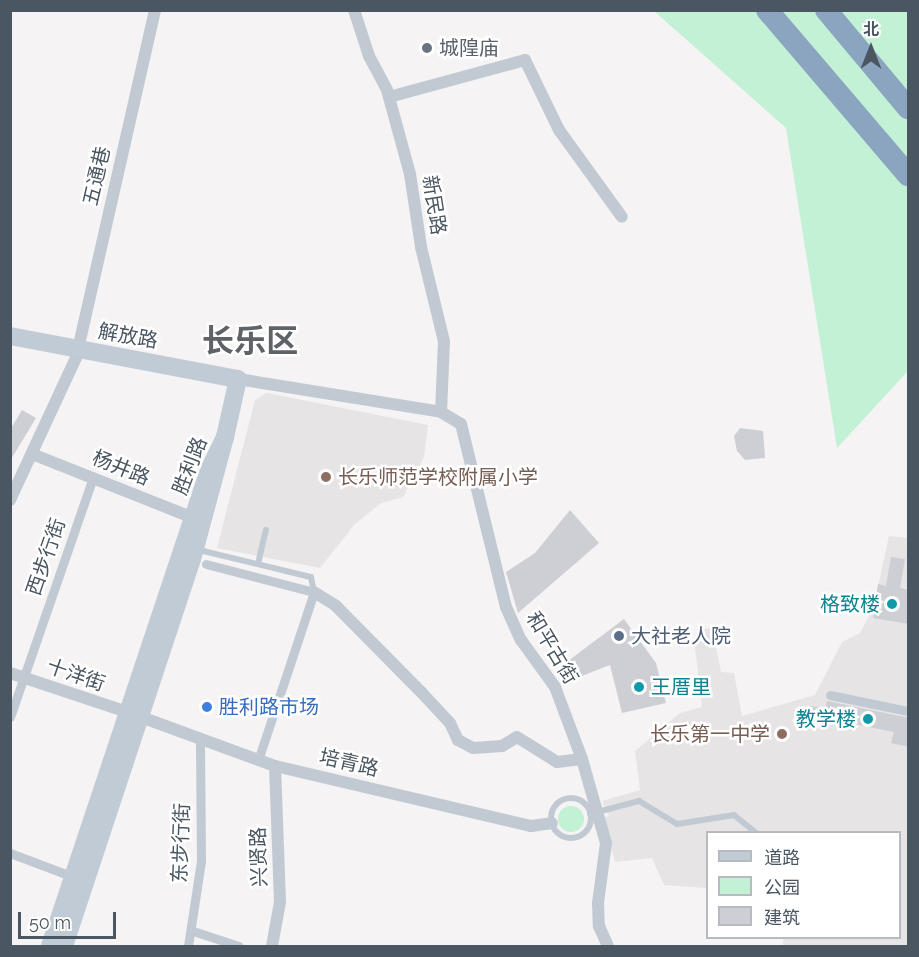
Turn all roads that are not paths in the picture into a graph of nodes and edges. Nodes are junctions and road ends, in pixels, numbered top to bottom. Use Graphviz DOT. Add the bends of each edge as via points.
graph roads {
  1 [pos="155,10"];
  2 [pos="354,10"];
  3 [pos="767,10"];
  4 [pos="826,10"];
  5 [pos="389,97"];
  6 [pos="909,108"];
  7 [pos="909,176"];
  8 [pos="622,217"];
  9 [pos="10,336"];
  10 [pos="78,350"];
  11 [pos="238,379"];
  12 [pos="441,412"];
  13 [pos="225,437"];
  14 [pos="32,454"];
  15 [pos="93,477"];
  16 [pos="14,485"];
  17 [pos="10,500"];
  18 [pos="194,518"];
  19 [pos="266,530"];
  20 [pos="200,556"];
  21 [pos="258,564"];
  22 [pos="314,592"];
  23 [pos="10,673"];
  24 [pos="24,678"];
  25 [pos="830,695"];
  26 [pos="909,711"];
  27 [pos="136,715"];
  28 [pos="10,717"];
  29 [pos="200,739"];
  30 [pos="582,759"];
  31 [pos="258,760"];
  32 [pos="275,766"];
  33 [pos="593,813"];
  34 [pos="552,823"];
  35 [pos="754,831"];
  36 [pos="10,853"];
  37 [pos="74,877"];
  38 [pos="193,931"];
  39 [pos="50,946"];
  40 [pos="64,946"];
  41 [pos="188,946"];
  42 [pos="239,946"];
  43 [pos="272,946"];
  44 [pos="608,946"];
  1 -- 10 [label="street, 五通巷"];
  2 -- 5 [label="street, 新民路" via="369,56"];
  3 -- 7 [label="highway"];
  4 -- 6 [label="highway"];
  5 -- 8 [label="street" via="525,60 560,130"];
  5 -- 12 [label="street, 新民路" via="444,341"];
  9 -- 10 [label="main road, 解放路"];
  10 -- 11 [label="main road, 解放路"];
  10 -- 14 [label="street, 五通巷"];
  11 -- 12 [label="street"];
  11 -- 13 [label="main road"];
  12 -- 30 [label="street, 和平古街" via="461,424 506,607 521,640 555,687"];
  13 -- 18 [label="main road, 胜利路"];
  13 -- 20 [label="main road, 胜利路"];
  14 -- 15 [label="street, 杨井路"];
  14 -- 16 [label="street, 五通巷"];
  15 -- 18 [label="street, 杨井路"];
  15 -- 24 [label="street, 西步行街"];
  16 -- 17 [label="street, 五通巷"];
  18 -- 27 [label="main road, 胜利路"];
  19 -- 21 [label="lane"];
  20 -- 21 [label="lane"];
  20 -- 22 [label="street"];
  20 -- 27 [label="main road, 胜利路"];
  21 -- 22 [label="lane" via="311,577"];
  22 -- 30 [label="street" via="336,606 422,693 450,723 458,740 473,748 502,746 517,736 557,762"];
  22 -- 31 [label="street"];
  23 -- 24 [label="street, 十洋街"];
  24 -- 27 [label="street, 十洋街"];
  24 -- 28 [label="street, 西步行街"];
  25 -- 26 [label="street"];
  27 -- 29 [label="street, 培青路"];
  27 -- 37 [label="main road, 胜利路"];
  27 -- 40 [label="main road, 胜利路"];
  29 -- 31 [label="street, 培青路"];
  29 -- 38 [label="street, 东步行街" via="201,861"];
  30 -- 33 [label="street, 和平古街"];
  31 -- 32 [label="street, 培青路"];
  32 -- 34 [label="street, 培青路" via="531,826"];
  32 -- 43 [label="street, 兴贤路" via="280,902"];
  33 -- 34 [label="lane" via="586,831 576,837 558,833"];
  33 -- 34 [label="lane" via="584,803 567,799 553,810"];
  33 -- 35 [label="lane" via="639,801 677,824 734,815"];
  33 -- 44 [label="street, 和平古街" via="606,843 598,903 599,926"];
  36 -- 37 [label="street"];
  37 -- 39 [label="main road, 胜利路"];
  38 -- 41 [label="street, 东步行街"];
  38 -- 42 [label="street"];
}
